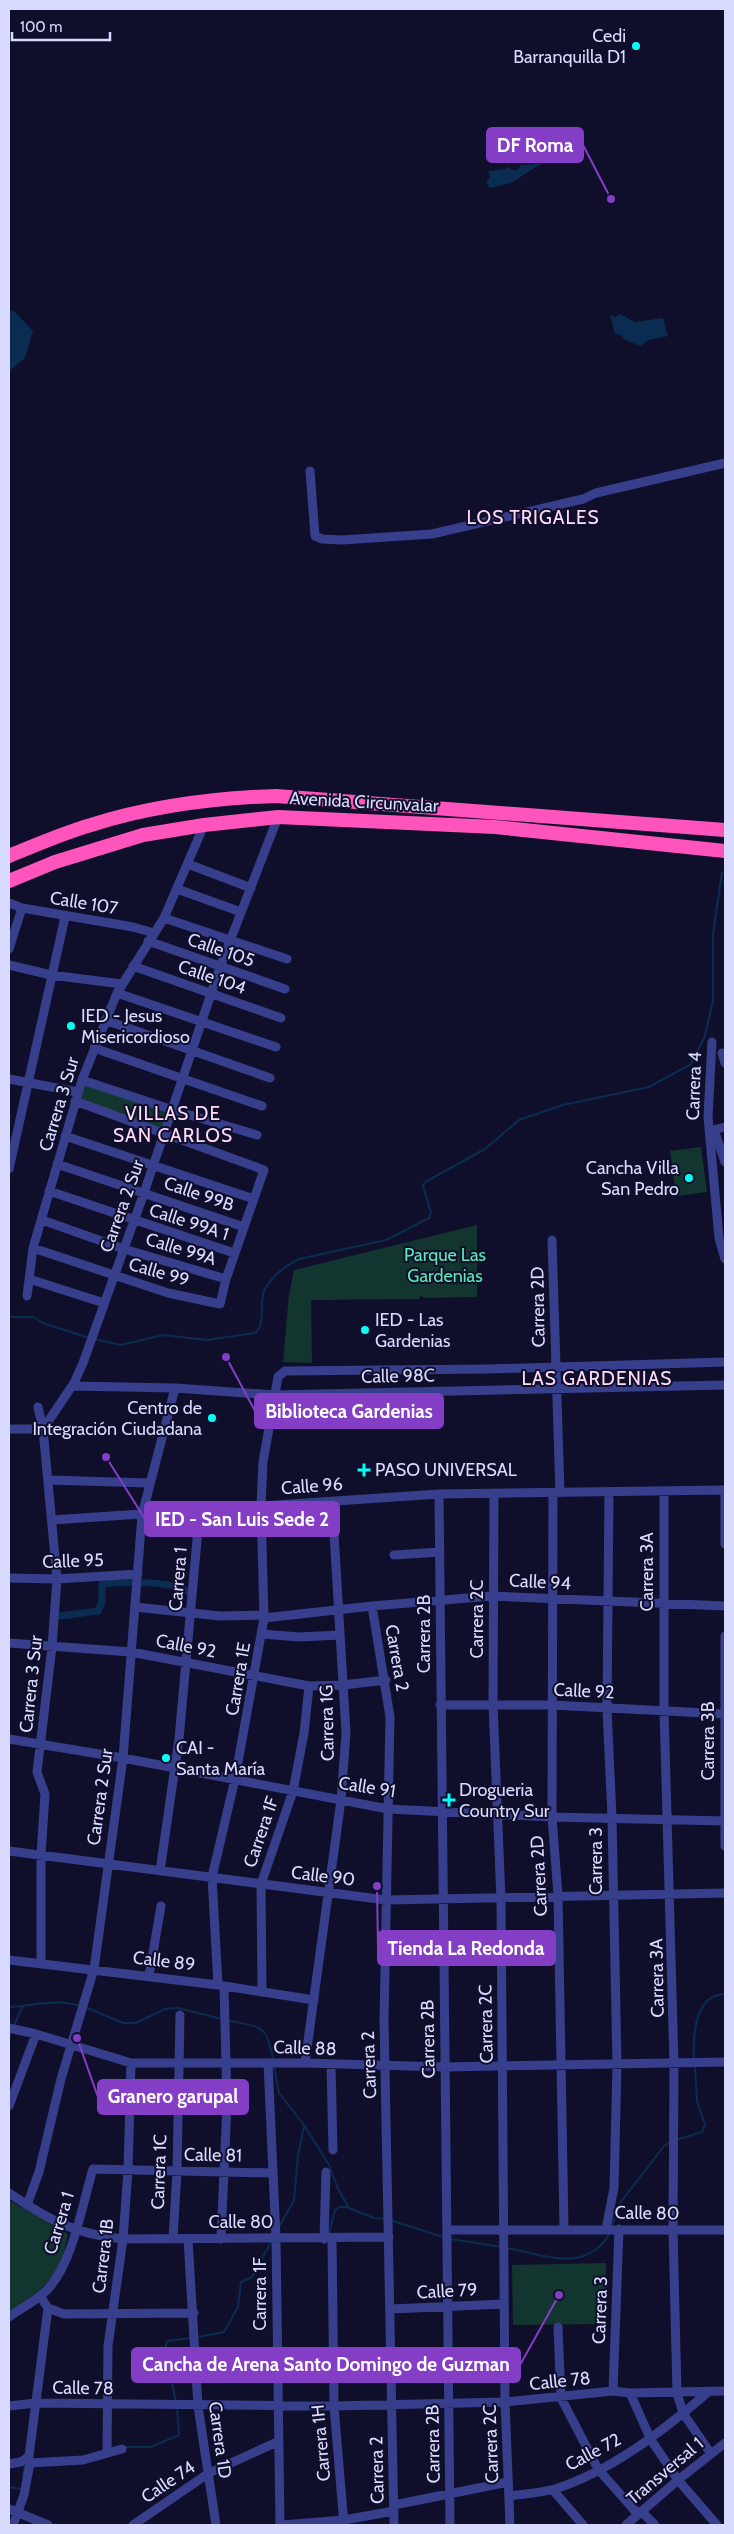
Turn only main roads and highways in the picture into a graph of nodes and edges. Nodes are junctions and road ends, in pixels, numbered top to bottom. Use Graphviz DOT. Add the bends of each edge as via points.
graph roads {
  1 [pos="725,830"];
  2 [pos="725,851"];
  3 [pos="9,856"];
  4 [pos="9,881"];
  1 -- 3 [label="highway, Avenida Circunvalar" via="276,796 235,797 155,810 91,825"];
  2 -- 4 [label="highway, Avenida Circunvalar" via="496,827 278,817 143,835 96,848"];
}
